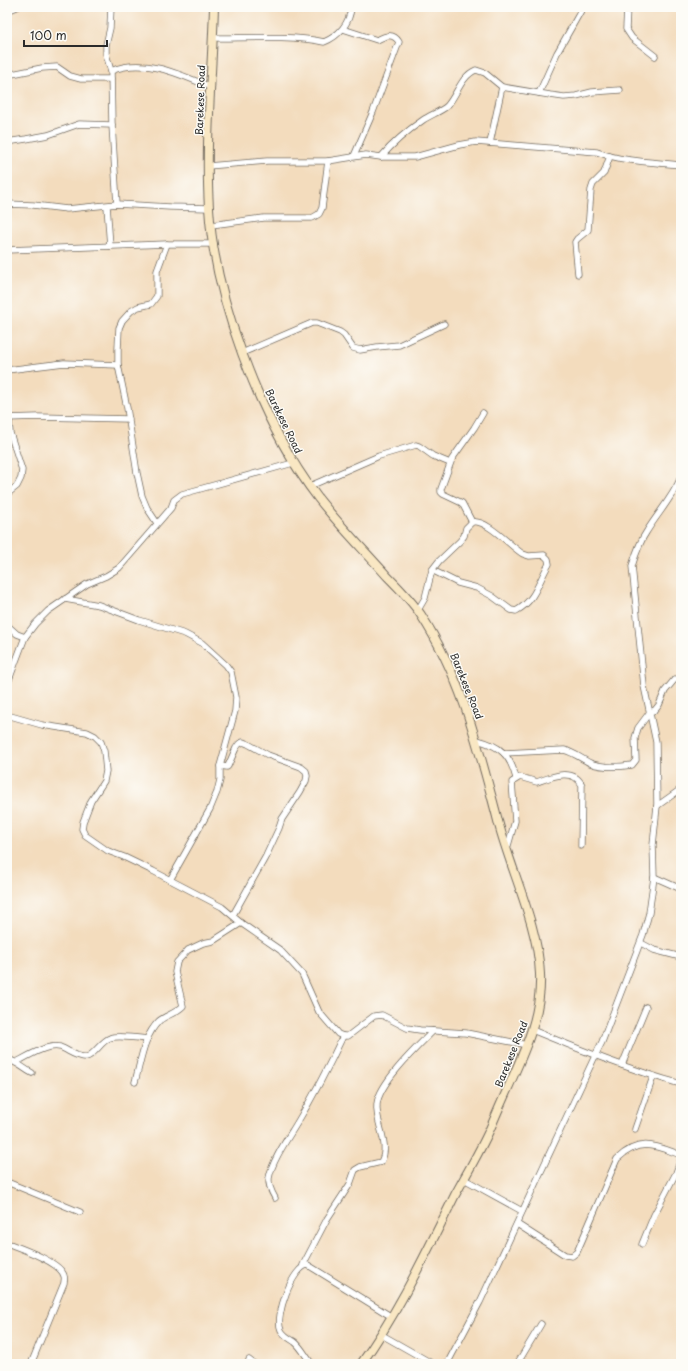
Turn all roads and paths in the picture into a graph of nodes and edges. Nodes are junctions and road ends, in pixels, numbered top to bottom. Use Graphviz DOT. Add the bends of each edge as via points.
graph roads {
  1 [pos="17,7"];
  2 [pos="111,7"];
  3 [pos="214,7"];
  4 [pos="351,7"];
  5 [pos="583,7"];
  6 [pos="627,7"];
  7 [pos="7,10"];
  8 [pos="343,29"];
  9 [pos="213,38"];
  10 [pos="655,56"];
  11 [pos="111,71"];
  12 [pos="7,75"];
  13 [pos="111,79"];
  14 [pos="210,87"];
  15 [pos="502,87"];
  16 [pos="620,90"];
  17 [pos="540,93"];
  18 [pos="112,125"];
  19 [pos="7,142"];
  20 [pos="490,143"];
  21 [pos="354,156"];
  22 [pos="610,156"];
  23 [pos="380,157"];
  24 [pos="328,161"];
  25 [pos="681,165"];
  26 [pos="208,166"];
  27 [pos="7,204"];
  28 [pos="117,204"];
  29 [pos="107,206"];
  30 [pos="209,208"];
  31 [pos="211,225"];
  32 [pos="167,244"];
  33 [pos="214,244"];
  34 [pos="110,246"];
  35 [pos="7,250"];
  36 [pos="578,274"];
  37 [pos="444,324"];
  38 [pos="242,353"];
  39 [pos="118,365"];
  40 [pos="7,370"];
  41 [pos="483,413"];
  42 [pos="8,418"];
  43 [pos="129,419"];
  44 [pos="293,463"];
  45 [pos="450,463"];
  46 [pos="681,477"];
  47 [pos="310,486"];
  48 [pos="7,494"];
  49 [pos="472,522"];
  50 [pos="157,523"];
  51 [pos="432,570"];
  52 [pos="65,600"];
  53 [pos="418,610"];
  54 [pos="7,625"];
  55 [pos="25,637"];
  56 [pos="681,680"];
  57 [pos="7,685"];
  58 [pos="650,712"];
  59 [pos="7,715"];
  60 [pos="477,740"];
  61 [pos="504,753"];
  62 [pos="220,766"];
  63 [pos="516,778"];
  64 [pos="681,789"];
  65 [pos="657,806"];
  66 [pos="581,846"];
  67 [pos="506,849"];
  68 [pos="654,877"];
  69 [pos="170,880"];
  70 [pos="681,889"];
  71 [pos="233,915"];
  72 [pos="241,923"];
  73 [pos="641,943"];
  74 [pos="681,957"];
  75 [pos="646,1006"];
  76 [pos="532,1030"];
  77 [pos="433,1031"];
  78 [pos="343,1036"];
  79 [pos="147,1039"];
  80 [pos="527,1045"];
  81 [pos="595,1056"];
  82 [pos="7,1059"];
  83 [pos="16,1062"];
  84 [pos="622,1065"];
  85 [pos="32,1073"];
  86 [pos="653,1077"];
  87 [pos="135,1082"];
  88 [pos="681,1084"];
  89 [pos="635,1129"];
  90 [pos="681,1155"];
  91 [pos="681,1159"];
  92 [pos="464,1179"];
  93 [pos="7,1182"];
  94 [pos="275,1198"];
  95 [pos="522,1211"];
  96 [pos="80,1212"];
  97 [pos="517,1224"];
  98 [pos="7,1243"];
  99 [pos="642,1244"];
  100 [pos="303,1265"];
  101 [pos="392,1317"];
  102 [pos="541,1324"];
  103 [pos="382,1335"];
  104 [pos="249,1360"];
  105 [pos="31,1364"];
  106 [pos="254,1364"];
  107 [pos="312,1364"];
  108 [pos="361,1364"];
  109 [pos="433,1364"];
  110 [pos="447,1364"];
  111 [pos="517,1364"];
  1 -- 7 [label="street"];
  2 -- 11 [label="street" via="106,45"];
  3 -- 9 [label="main road, Barekese Road"];
  4 -- 8 [label="street" via="348,22"];
  5 -- 17 [label="street" via="557,53"];
  6 -- 10 [label="street" via="626,29 632,38"];
  8 -- 9 [label="street" via="324,42 287,38"];
  8 -- 21 [label="street" via="377,40 390,35 399,42"];
  9 -- 14 [label="main road, Barekese Road"];
  11 -- 13 [label="street"];
  11 -- 14 [label="street" via="123,67 148,66 185,76"];
  12 -- 13 [label="street" via="57,67 70,76 81,79"];
  13 -- 18 [label="street"];
  14 -- 26 [label="main road, Barekese Road"];
  15 -- 17 [label="street"];
  15 -- 20 [label="street"];
  15 -- 23 [label="street" via="480,71 470,73 446,107 424,119"];
  16 -- 17 [label="street" via="564,97"];
  18 -- 19 [label="street" via="79,124 40,136"];
  18 -- 28 [label="street"];
  20 -- 22 [label="street" via="597,152"];
  20 -- 23 [label="street" via="459,145 415,157"];
  21 -- 23 [label="street"];
  21 -- 24 [label="street"];
  22 -- 25 [label="street"];
  22 -- 36 [label="street" via="604,173 593,184 591,190 588,230 576,242"];
  24 -- 26 [label="street" via="267,160"];
  24 -- 31 [label="street" via="322,208 319,214 312,218 264,218"];
  26 -- 30 [label="main road, Barekese Road"];
  27 -- 29 [label="street" via="67,209"];
  28 -- 29 [label="street"];
  28 -- 30 [label="street"];
  29 -- 34 [label="street"];
  30 -- 31 [label="main road, Barekese Road"];
  31 -- 33 [label="main road, Barekese Road"];
  32 -- 33 [label="street"];
  32 -- 34 [label="street"];
  32 -- 39 [label="street" via="157,271 158,296 151,304 132,311 119,328"];
  33 -- 38 [label="main road, Barekese Road" via="219,276"];
  34 -- 35 [label="street"];
  37 -- 38 [label="street" via="398,345 360,350 353,348 340,332 312,323"];
  38 -- 44 [label="main road, Barekese Road"];
  39 -- 40 [label="street" via="64,363"];
  39 -- 43 [label="street"];
  41 -- 45 [label="street"];
  42 -- 43 [label="street"];
  42 -- 48 [label="street" via="22,470 17,486"];
  43 -- 50 [label="street" via="142,496"];
  44 -- 47 [label="main road, Barekese Road"];
  44 -- 50 [label="street" via="182,494 174,500"];
  45 -- 47 [label="street" via="416,445 379,456"];
  45 -- 49 [label="street" via="441,492 462,503"];
  46 -- 58 [label="street" via="646,532 632,566 644,686"];
  47 -- 53 [label="main road, Barekese Road"];
  49 -- 51 [label="street" via="460,541"];
  49 -- 51 [label="street" via="477,521 486,525 523,554 544,555 548,559 549,564 534,595 521,609 511,610 477,588 458,583"];
  50 -- 52 [label="street" via="120,568 87,584"];
  51 -- 53 [label="street" via="425,598"];
  52 -- 55 [label="street" via="48,611"];
  52 -- 62 [label="street" via="99,605 185,634 202,644 226,665 231,672 235,711"];
  53 -- 60 [label="main road, Barekese Road" via="452,672"];
  54 -- 55 [label="street"];
  55 -- 57 [label="street"];
  56 -- 58 [label="street" via="675,679 665,691 659,705"];
  58 -- 61 [label="street" via="638,728 635,738 636,760 632,765 592,764 564,750"];
  58 -- 65 [label="street" via="656,742"];
  59 -- 69 [label="street" via="42,725 87,732 100,742 104,751 104,781 91,801 82,829 108,851"];
  60 -- 61 [label="street" via="489,743"];
  60 -- 67 [label="main road, Barekese Road"];
  61 -- 63 [label="street"];
  62 -- 69 [label="street" via="218,786 210,809"];
  62 -- 71 [label="street" via="228,766 236,748 243,742 306,771 306,781 282,819 266,856"];
  63 -- 66 [label="street" via="520,776 537,782 552,776 564,775 575,776 579,780 582,785"];
  63 -- 67 [label="street" via="512,782 515,821"];
  64 -- 65 [label="street"];
  65 -- 68 [label="street" via="653,845"];
  67 -- 76 [label="main road, Barekese Road" via="538,957 539,999"];
  68 -- 70 [label="street"];
  68 -- 73 [label="street" via="649,913"];
  69 -- 71 [label="street"];
  71 -- 72 [label="street"];
  72 -- 78 [label="street" via="280,950 302,974 319,1012 338,1034"];
  72 -- 79 [label="street" via="220,938 188,950 177,962 175,972 183,1006 177,1012 160,1020"];
  73 -- 74 [label="street" via="654,950"];
  73 -- 81 [label="street" via="610,1026"];
  75 -- 84 [label="street"];
  76 -- 80 [label="main road, Barekese Road"];
  76 -- 81 [label="street"];
  77 -- 78 [label="street" via="407,1028 382,1015 374,1016 348,1036"];
  77 -- 80 [label="street" via="466,1033"];
  77 -- 100 [label="street" via="386,1082 378,1096 377,1115 385,1155 381,1162 355,1170 350,1184 327,1219"];
  78 -- 94 [label="street" via="325,1074 272,1169 269,1184"];
  79 -- 83 [label="street" via="111,1037 87,1057 54,1047 39,1050"];
  79 -- 87 [label="street"];
  80 -- 92 [label="main road, Barekese Road" via="490,1130"];
  81 -- 84 [label="street"];
  81 -- 95 [label="street"];
  82 -- 83 [label="street"];
  83 -- 85 [label="street"];
  84 -- 86 [label="street"];
  86 -- 88 [label="street"];
  86 -- 89 [label="street"];
  90 -- 97 [label="street" via="647,1144 635,1146 623,1153 617,1159 572,1256 565,1255"];
  91 -- 99 [label="street"];
  92 -- 95 [label="street"];
  92 -- 101 [label="main road, Barekese Road"];
  93 -- 96 [label="street"];
  95 -- 97 [label="street"];
  97 -- 110 [label="street"];
  98 -- 105 [label="street" via="37,1254 59,1268 64,1276 64,1283"];
  100 -- 101 [label="street" via="308,1265"];
  100 -- 107 [label="street" via="291,1283 280,1310 279,1324 281,1331 296,1343"];
  101 -- 103 [label="main road, Barekese Road"];
  102 -- 111 [label="street"];
  103 -- 108 [label="main road, Barekese Road"];
  103 -- 109 [label="street"];
  104 -- 106 [label="street"];
}
